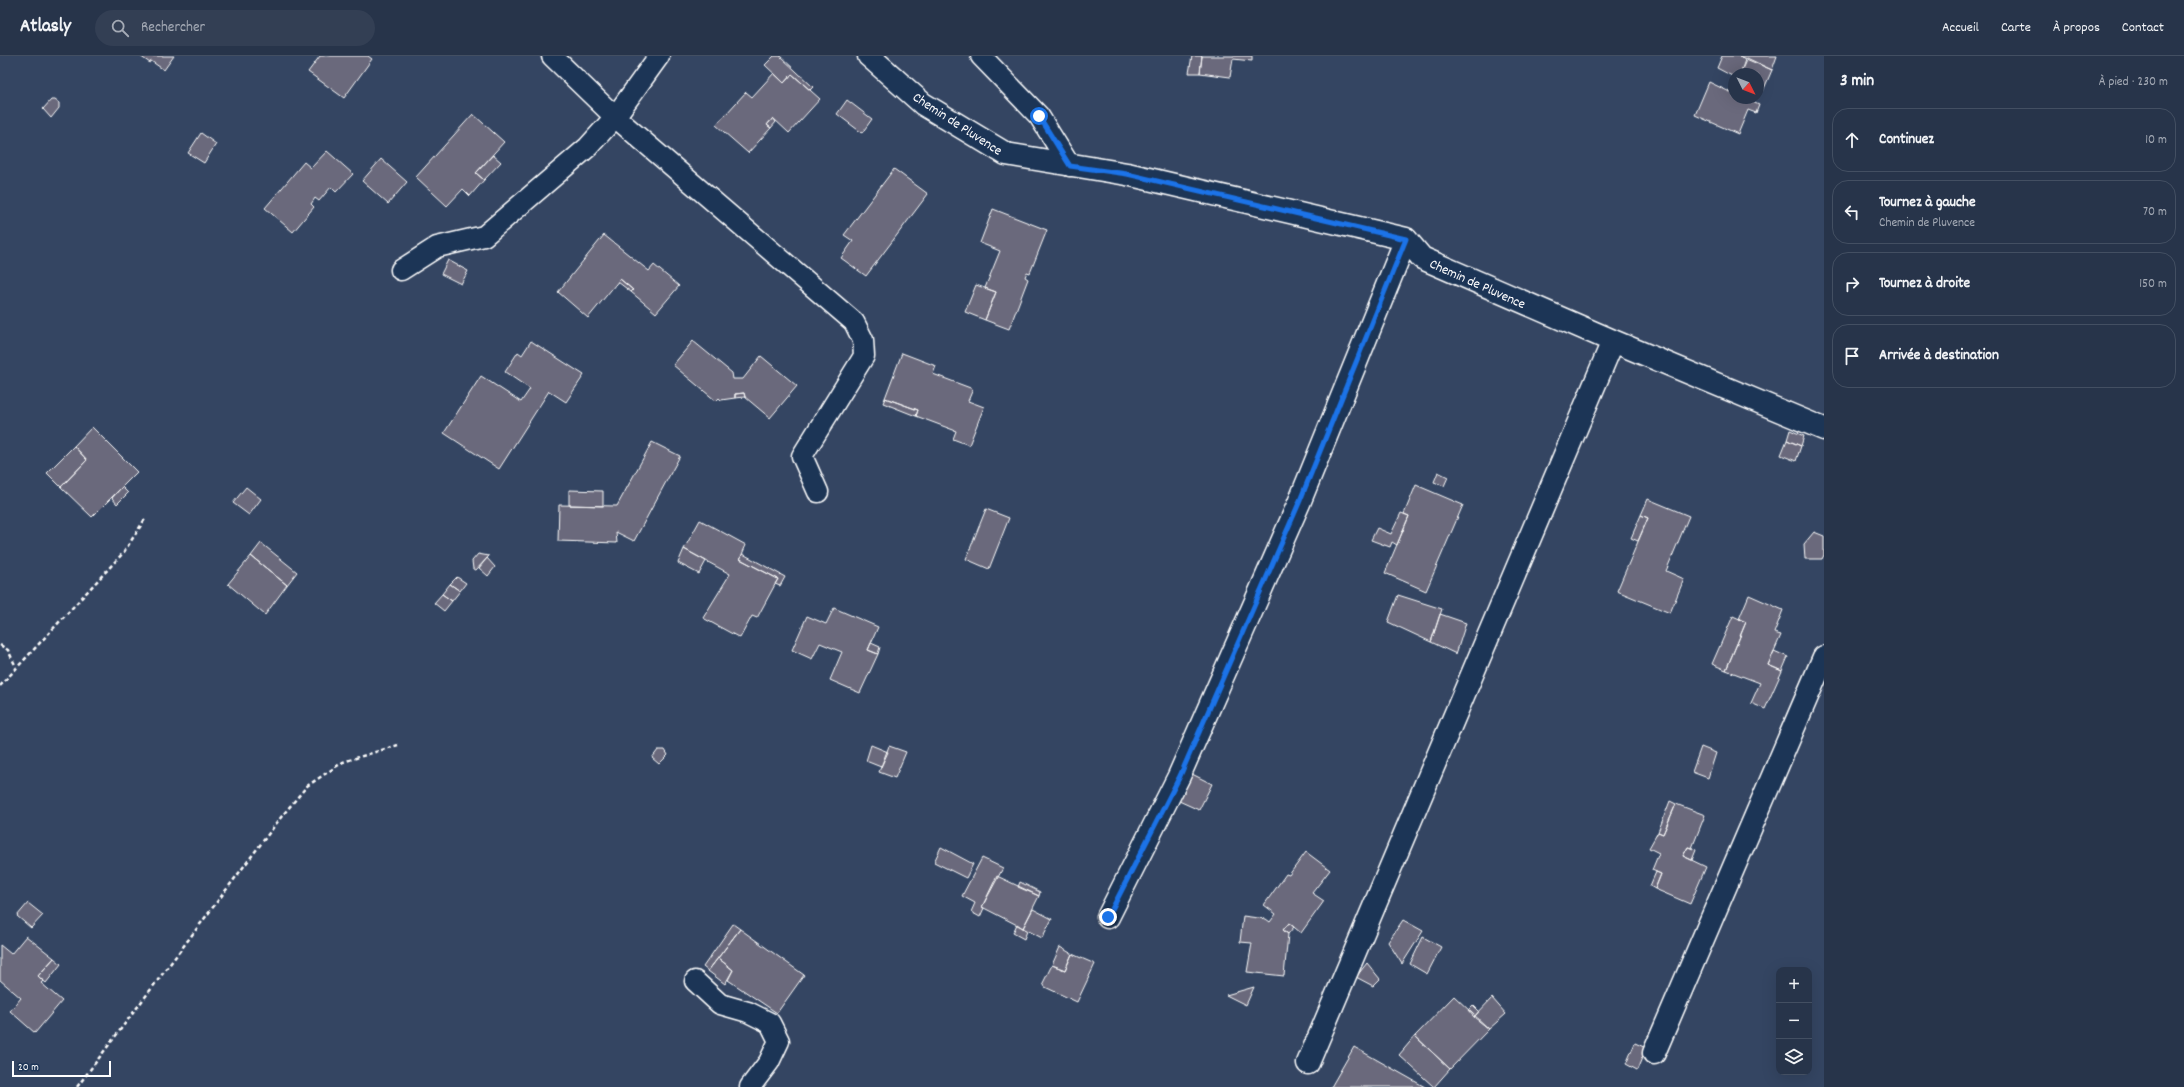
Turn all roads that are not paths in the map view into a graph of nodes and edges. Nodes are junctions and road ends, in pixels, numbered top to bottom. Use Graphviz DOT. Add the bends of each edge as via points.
graph roads {
  1 [pos="552,56"];
  2 [pos="659,56"];
  3 [pos="869,56"];
  4 [pos="981,56"];
  5 [pos="615,117"];
  6 [pos="1070,166"];
  7 [pos="1406,239"];
  8 [pos="401,270"];
  9 [pos="1613,341"];
  10 [pos="1824,429"];
  11 [pos="818,492"];
  12 [pos="1824,657"];
  13 [pos="1108,917"];
  14 [pos="695,981"];
  15 [pos="1654,1053"];
  16 [pos="1308,1063"];
  17 [pos="750,1087"];
  1 -- 5 [label="lane"];
  2 -- 5 [label="lane"];
  3 -- 6 [label="street, Chemin de Pluvence" via="923,104 1006,154"];
  4 -- 6 [label="lane" via="1039,116"];
  5 -- 8 [label="lane" via="588,147 484,236 437,247"];
  5 -- 11 [label="lane" via="854,322 863,340 864,356 802,456"];
  6 -- 7 [label="street, Chemin de Pluvence" via="1127,174"];
  7 -- 9 [label="street, Chemin de Pluvence" via="1422,258"];
  7 -- 13 [label="street" via="1299,503 1180,776"];
  9 -- 10 [label="street, Chemin de Pluvence"];
  9 -- 16 [label="street"];
  12 -- 15 [label="street"];
  14 -- 17 [label="lane" via="720,1004 748,1012 770,1023 779,1041 769,1062"];
}
